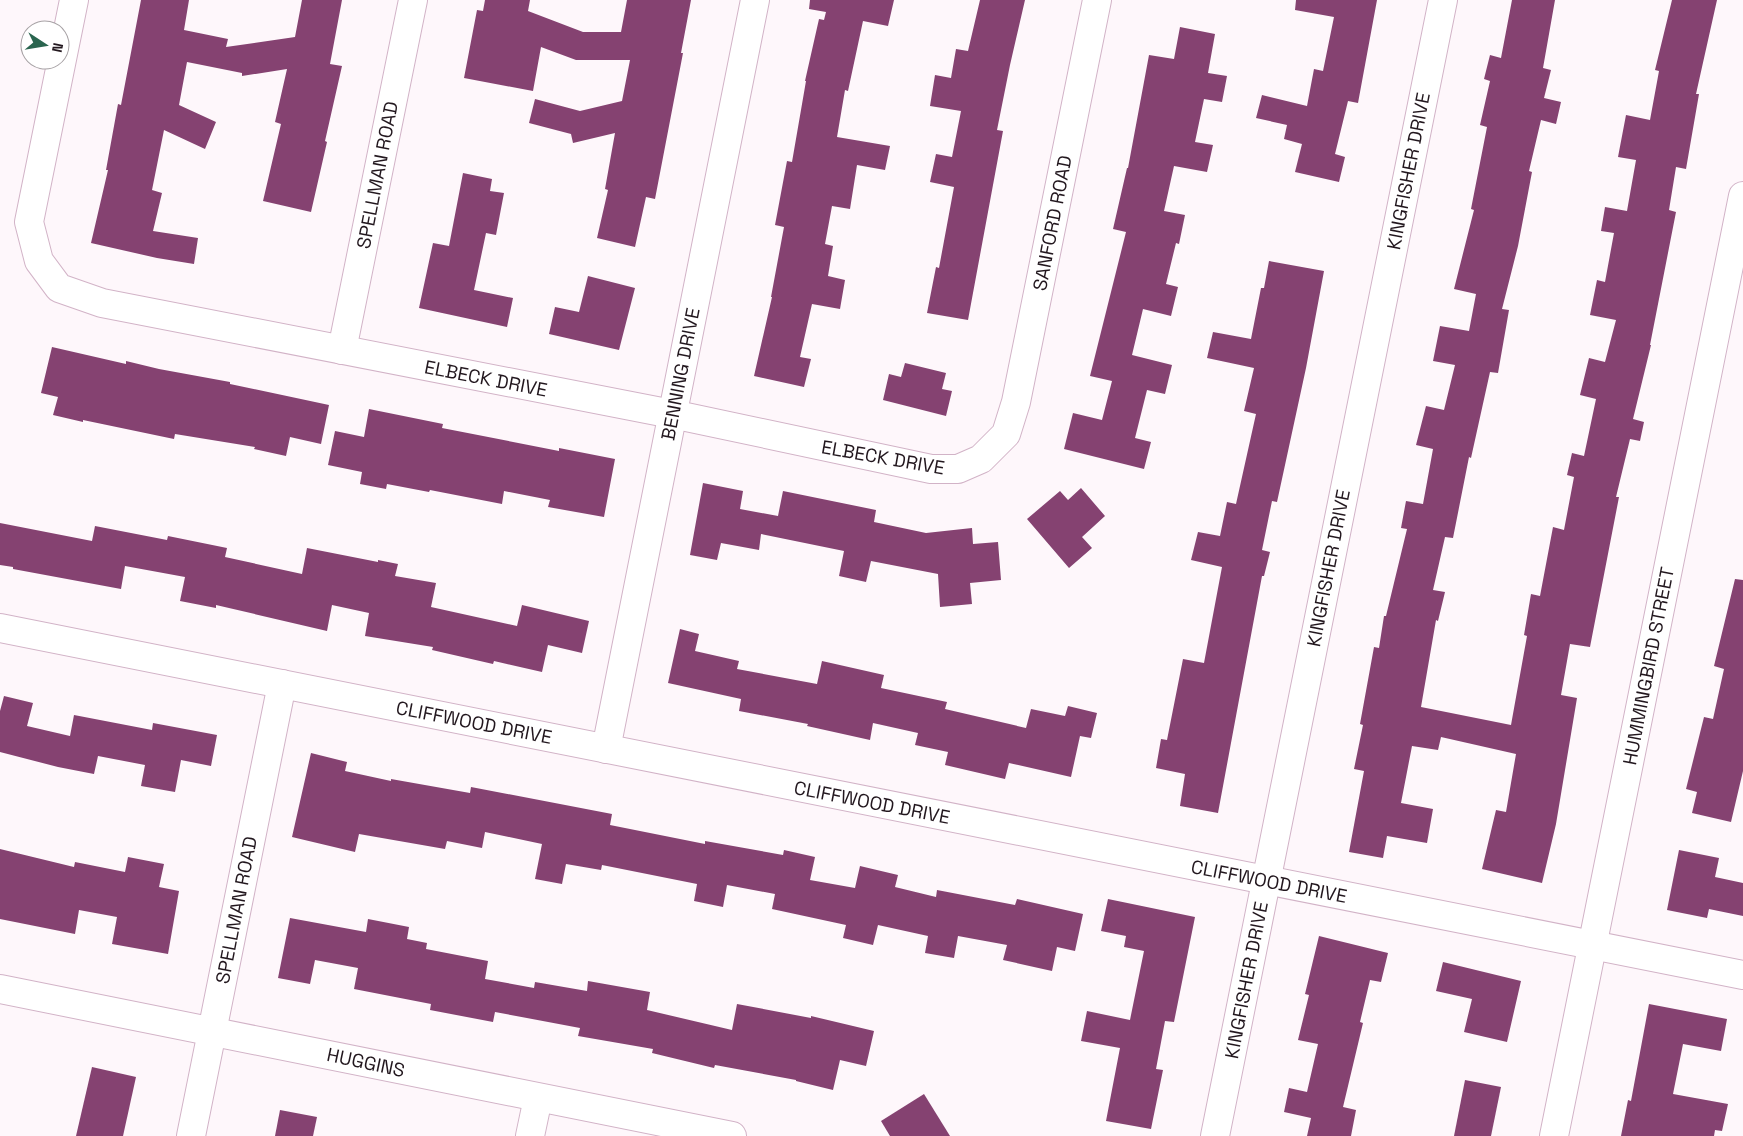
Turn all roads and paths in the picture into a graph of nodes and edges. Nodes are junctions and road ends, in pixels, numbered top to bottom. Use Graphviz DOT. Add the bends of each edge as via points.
graph roads {
  1 [pos="74,0"];
  2 [pos="412,0"];
  3 [pos="755,0"];
  4 [pos="1097,0"];
  5 [pos="1443,0"];
  6 [pos="1743,196"];
  7 [pos="342,350"];
  8 [pos="672,414"];
  9 [pos="998,443"];
  10 [pos="0,628"];
  11 [pos="282,684"];
  12 [pos="606,748"];
  13 [pos="1265,880"];
  14 [pos="1591,945"];
  15 [pos="1743,975"];
  16 [pos="0,988"];
  17 [pos="212,1031"];
  18 [pos="538,1098"];
  19 [pos="191,1136"];
  20 [pos="530,1136"];
  21 [pos="732,1136"];
  22 [pos="1215,1136"];
  23 [pos="1554,1136"];
  1 -- 7 [label="street, ELBECK DRIVE" via="29,222 39,260 59,288 102,303"];
  2 -- 7 [label="street, SPELLMAN ROAD"];
  3 -- 8 [label="street, BENNING DRIVE"];
  4 -- 9 [label="street, SANFORD ROAD" via="1016,402 1006,434"];
  5 -- 13 [label="street, KINGFISHER DRIVE"];
  6 -- 14 [label="street, HUMMINGBIRD STREET"];
  7 -- 8 [label="street, ELBECK DRIVE"];
  8 -- 9 [label="street, ELBECK DRIVE" via="931,469 958,470 981,459"];
  8 -- 12 [label="street, BENNING DRIVE"];
  10 -- 11 [label="street, CLIFFWOOD DRIVE"];
  11 -- 12 [label="street, CLIFFWOOD DRIVE"];
  11 -- 17 [label="street, SPELLMAN ROAD"];
  12 -- 13 [label="street, CLIFFWOOD DRIVE"];
  13 -- 14 [label="street, CLIFFWOOD DRIVE"];
  13 -- 22 [label="street, KINGFISHER DRIVE"];
  14 -- 15 [label="street, CLIFFWOOD DRIVE"];
  14 -- 23 [label="street, HUMMINGBIRD STREET"];
  16 -- 17 [label="street, HUGGINS"];
  17 -- 18 [label="street, HUGGINS"];
  17 -- 19 [label="street, SPELLMAN ROAD"];
  18 -- 20 [label="street"];
  18 -- 21 [label="street, HUGGINS"];
}
